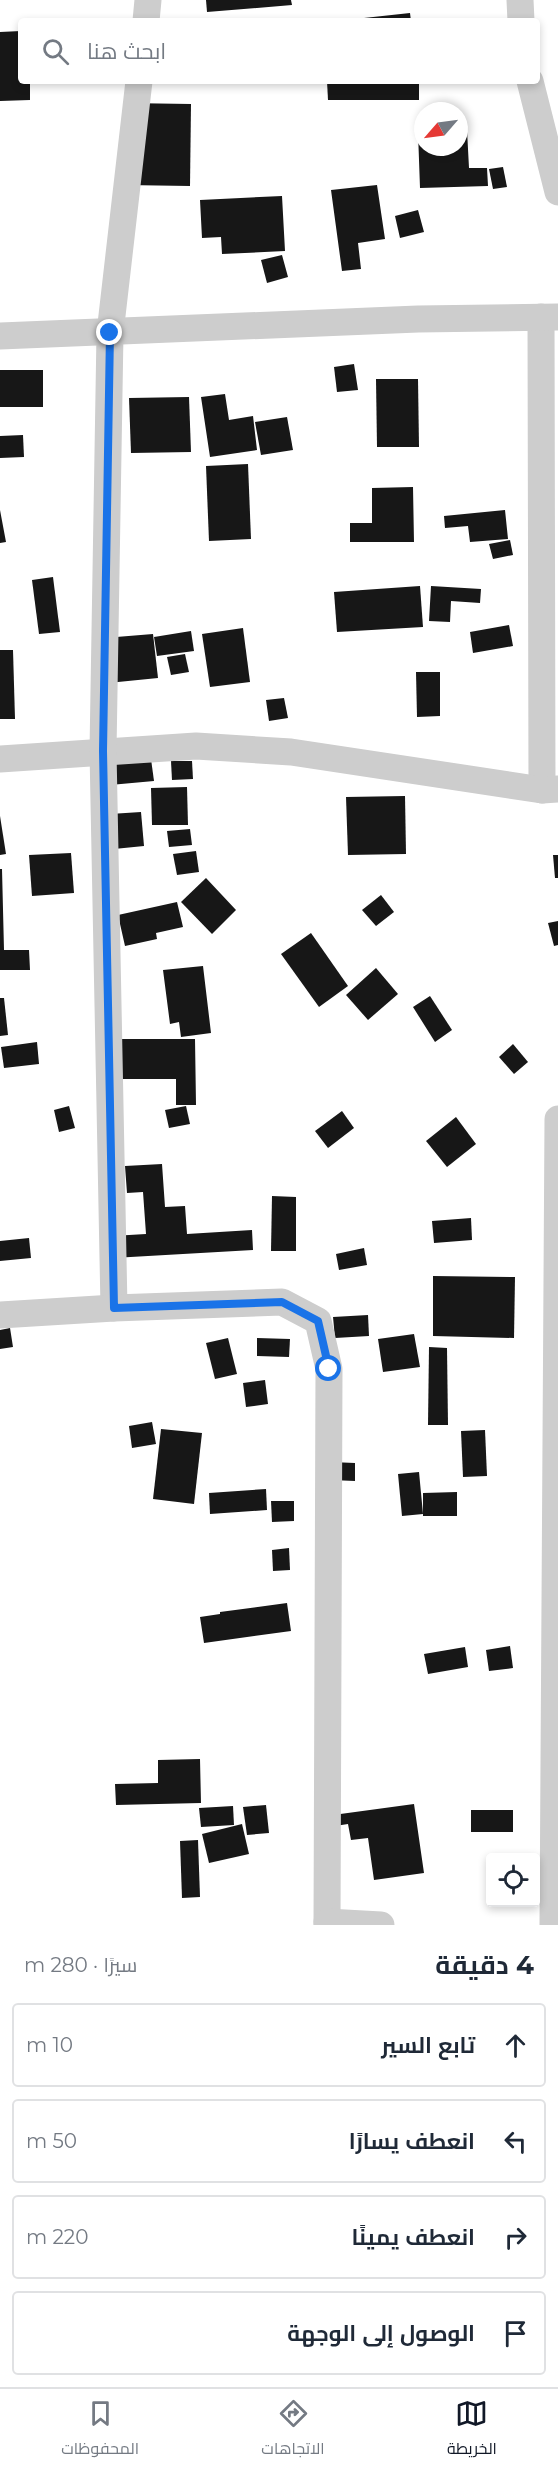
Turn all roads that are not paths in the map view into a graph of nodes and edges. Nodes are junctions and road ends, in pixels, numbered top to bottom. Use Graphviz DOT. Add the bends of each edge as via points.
graph roads {
  1 [pos="148,0"];
  2 [pos="520,0"];
  3 [pos="146,18"];
  4 [pos="520,18"];
  5 [pos="139,84"];
  6 [pos="531,84"];
  7 [pos="558,192"];
  8 [pos="550,317"];
  9 [pos="110,333"];
  10 [pos="0,336"];
  11 [pos="103,751"];
  12 [pos="0,759"];
  13 [pos="550,790"];
  14 [pos="558,1119"];
  15 [pos="114,1308"];
  16 [pos="0,1315"];
  17 [pos="556,1476"];
  18 [pos="327,1924"];
  19 [pos="381,1925"];
  20 [pos="553,1925"];
  1 -- 3 [label="street"];
  2 -- 4 [label="street"];
  5 -- 9 [label="street"];
  6 -- 7 [label="street"];
  8 -- 9 [label="street"];
  8 -- 13 [label="street"];
  9 -- 10 [label="street"];
  9 -- 11 [label="street"];
  11 -- 12 [label="street"];
  11 -- 13 [label="street" via="196,746 291,752"];
  11 -- 15 [label="street"];
  14 -- 17 [label="street"];
  15 -- 16 [label="street"];
  15 -- 18 [label="street" via="282,1302 318,1321 329,1369"];
  17 -- 20 [label="street"];
  18 -- 19 [label="street"];
}
